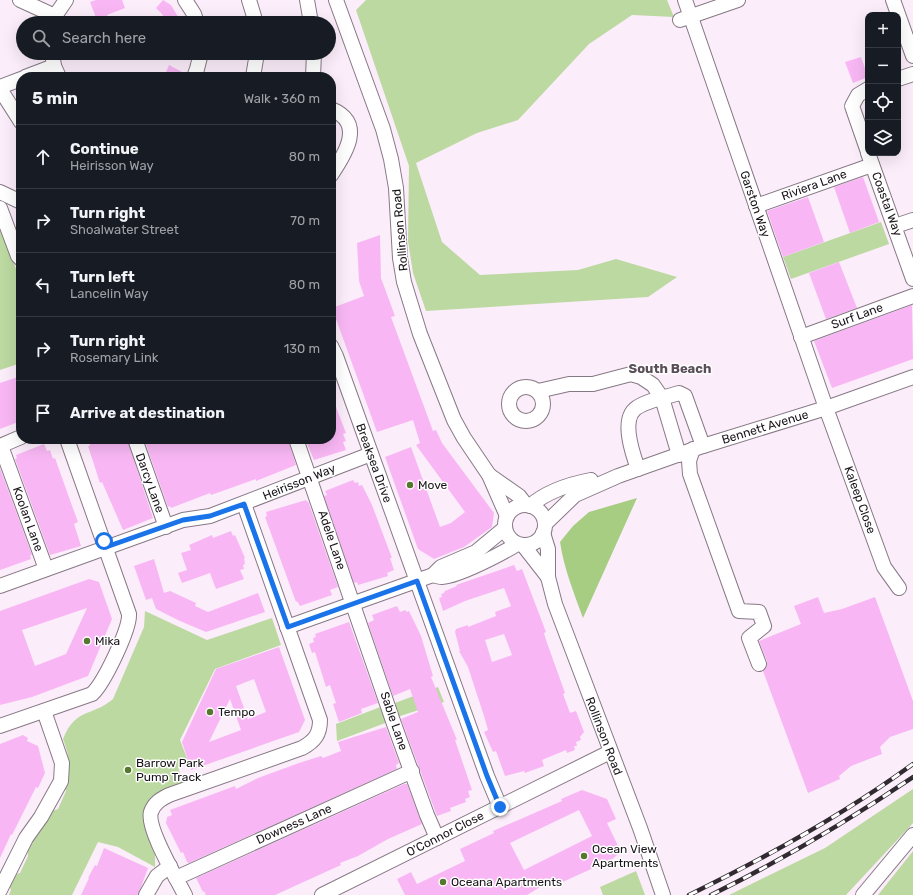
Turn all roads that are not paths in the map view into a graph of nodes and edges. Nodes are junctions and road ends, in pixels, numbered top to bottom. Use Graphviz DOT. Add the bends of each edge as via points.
graph roads {
  1 [pos="20,0"];
  2 [pos="66,0"];
  3 [pos="185,0"];
  4 [pos="249,0"];
  5 [pos="307,0"];
  6 [pos="336,0"];
  7 [pos="685,0"];
  8 [pos="738,0"];
  9 [pos="893,0"];
  10 [pos="47,16"];
  11 [pos="56,16"];
  12 [pos="195,16"];
  13 [pos="254,16"];
  14 [pos="310,16"];
  15 [pos="686,18"];
  16 [pos="913,56"];
  17 [pos="199,60"];
  18 [pos="256,60"];
  19 [pos="314,60"];
  20 [pos="55,65"];
  21 [pos="38,72"];
  22 [pos="196,72"];
  23 [pos="254,72"];
  24 [pos="313,72"];
  25 [pos="913,74"];
  26 [pos="901,78"];
  27 [pos="16,81"];
  28 [pos="0,88"];
  29 [pos="865,90"];
  30 [pos="336,112"];
  31 [pos="16,114"];
  32 [pos="870,157"];
  33 [pos="336,166"];
  34 [pos="0,192"];
  35 [pos="16,200"];
  36 [pos="756,206"];
  37 [pos="0,208"];
  38 [pos="913,220"];
  39 [pos="895,226"];
  40 [pos="16,251"];
  41 [pos="913,279"];
  42 [pos="913,296"];
  43 [pos="801,337"];
  44 [pos="336,356"];
  45 [pos="913,377"];
  46 [pos="538,391"];
  47 [pos="662,398"];
  48 [pos="826,408"];
  49 [pos="16,439"];
  50 [pos="69,444"];
  51 [pos="137,444"];
  52 [pos="298,444"];
  53 [pos="1,446"];
  54 [pos="698,448"];
  55 [pos="371,454"];
  56 [pos="679,455"];
  57 [pos="638,469"];
  58 [pos="489,475"];
  59 [pos="618,476"];
  60 [pos="310,477"];
  61 [pos="244,504"];
  62 [pos="528,506"];
  63 [pos="506,522"];
  64 [pos="166,527"];
  65 [pos="544,528"];
  66 [pos="520,545"];
  67 [pos="106,547"];
  68 [pos="46,569"];
  69 [pos="433,575"];
  70 [pos="548,577"];
  71 [pos="417,581"];
  72 [pos="0,586"];
  73 [pos="899,588"];
  74 [pos="354,603"];
  75 [pos="288,627"];
  76 [pos="759,664"];
  77 [pos="44,711"];
  78 [pos="0,726"];
  79 [pos="610,752"];
  80 [pos="412,771"];
  81 [pos="500,807"];
  82 [pos="913,836"];
  83 [pos="437,838"];
  84 [pos="173,872"];
  85 [pos="0,890"];
  86 [pos="146,895"];
  87 [pos="185,895"];
  88 [pos="322,895"];
  89 [pos="663,895"];
  90 [pos="863,895"];
  1 -- 10 [label="street"];
  2 -- 11 [label="street"];
  3 -- 12 [label="street"];
  4 -- 13 [label="street"];
  5 -- 14 [label="street"];
  6 -- 58 [label="street, Rollinson Road" via="383,129 391,159 396,188 400,258 412,309 454,420"];
  7 -- 15 [label="street, Garston Way"];
  8 -- 15 [label="street"];
  9 -- 16 [label="street"];
  15 -- 36 [label="street, Garston Way"];
  17 -- 22 [label="street"];
  18 -- 23 [label="street"];
  19 -- 24 [label="street"];
  20 -- 21 [label="street"];
  25 -- 26 [label="street"];
  27 -- 28 [label="street"];
  28 -- 31 [label="street"];
  29 -- 32 [label="street, Coastal Way" via="858,94 852,106"];
  30 -- 33 [label="street" via="347,120 350,130 349,144"];
  32 -- 36 [label="street, Riviera Lane"];
  32 -- 39 [label="street, Coastal Way"];
  34 -- 35 [label="street"];
  36 -- 43 [label="street, Garston Way"];
  37 -- 40 [label="street"];
  38 -- 39 [label="street"];
  39 -- 41 [label="street, Coastal Way"];
  42 -- 43 [label="street, Surf Lane"];
  43 -- 48 [label="street, Garston Way"];
  44 -- 55 [label="street, Breaksea Drive"];
  45 -- 48 [label="street, Bennett Avenue"];
  46 -- 47 [label="street" via="569,384 592,384 631,374 653,385"];
  47 -- 54 [label="street" via="679,393 685,396"];
  47 -- 56 [label="street"];
  47 -- 57 [label="street" via="634,409 629,420 630,441"];
  48 -- 54 [label="street, Bennett Avenue"];
  48 -- 73 [label="street, Kaleep Close" via="884,567"];
  49 -- 53 [label="street"];
  50 -- 67 [label="street"];
  51 -- 64 [label="street, Darcy Lane"];
  52 -- 60 [label="street, Adele Lane"];
  53 -- 68 [label="street, Koolan Lane"];
  54 -- 56 [label="street, Bennett Avenue"];
  54 -- 76 [label="street" via="688,461 690,474 739,611 759,612 764,626 749,638"];
  55 -- 60 [label="street, Heirisson Way"];
  55 -- 71 [label="street, Breaksea Drive"];
  56 -- 57 [label="street, Bennett Avenue"];
  57 -- 59 [label="street, Bennett Avenue"];
  58 -- 62 [label="street, Rollinson Road" via="519,496"];
  58 -- 63 [label="street, Rollinson Road"];
  59 -- 62 [label="street, Bennett Avenue" via="571,485 539,498"];
  59 -- 65 [label="street, Bennett Avenue" via="576,495"];
  60 -- 61 [label="street, Heirisson Way"];
  60 -- 74 [label="street, Adele Lane"];
  61 -- 64 [label="street, Heirisson Way"];
  61 -- 75 [label="street"];
  62 -- 63 [label="street" via="515,508"];
  62 -- 65 [label="street" via="540,512"];
  63 -- 66 [label="street" via="507,534"];
  63 -- 69 [label="street" via="476,552 441,567"];
  64 -- 67 [label="street, Heirisson Way"];
  65 -- 66 [label="street" via="535,542"];
  65 -- 70 [label="street, Rollinson Road" via="548,549"];
  66 -- 69 [label="street" via="465,570 442,577"];
  66 -- 70 [label="street, Rollinson Road"];
  67 -- 68 [label="street, Heirisson Way"];
  67 -- 77 [label="street" via="129,614 128,626 96,690 86,697"];
  68 -- 72 [label="street, Heirisson Way"];
  69 -- 71 [label="street"];
  70 -- 79 [label="street, Rollinson Road" via="555,604"];
  71 -- 74 [label="street"];
  71 -- 81 [label="street, Breaksea Drive"];
  74 -- 75 [label="street"];
  74 -- 80 [label="street, Sable Lane"];
  75 -- 84 [label="street" via="320,720 316,736 302,748 169,795 156,803 151,812 151,823"];
  77 -- 78 [label="street"];
  77 -- 85 [label="street" via="62,763 61,781 26,838"];
  79 -- 81 [label="street, O'Connor Close"];
  79 -- 89 [label="street, Rollinson Road"];
  80 -- 83 [label="street, Sable Lane"];
  80 -- 84 [label="street, Downess Lane"];
  81 -- 83 [label="street, O'Connor Close"];
  82 -- 90 [label="street"];
  83 -- 88 [label="street, O'Connor Close"];
  84 -- 86 [label="street, Downess Lane" via="157,876"];
  84 -- 87 [label="street"];
}
